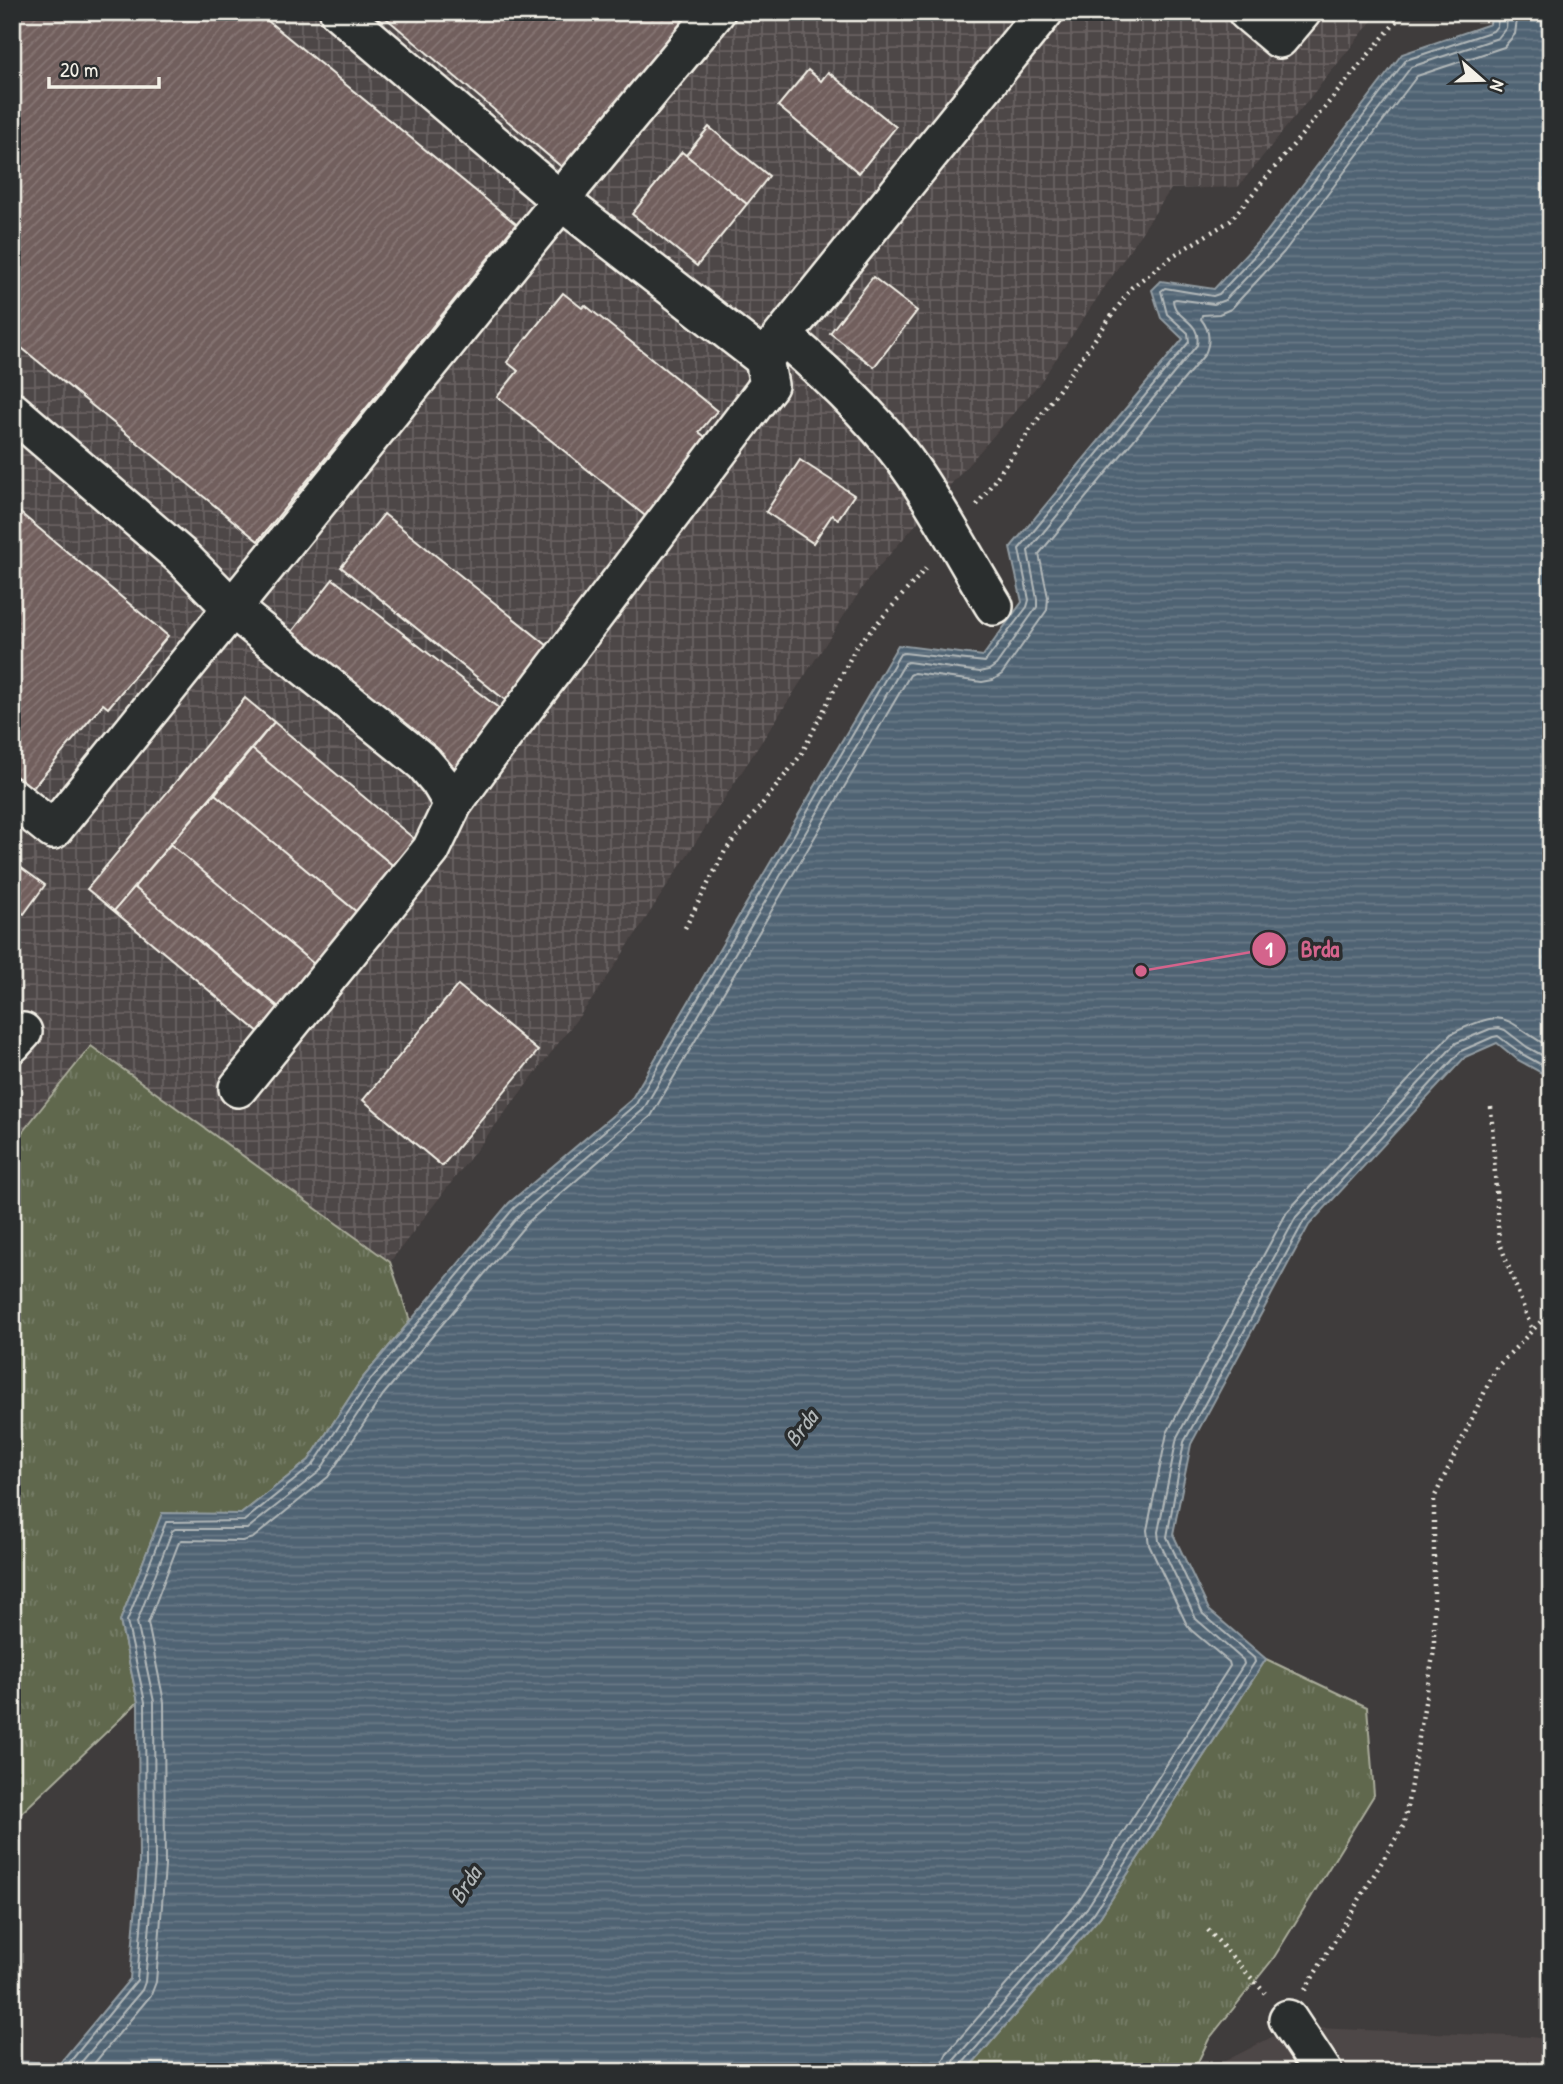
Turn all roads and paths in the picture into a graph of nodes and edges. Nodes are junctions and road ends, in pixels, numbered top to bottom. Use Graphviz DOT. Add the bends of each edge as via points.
graph roads {
  1 [pos="339,12"];
  2 [pos="716,12"];
  3 [pos="1044,12"];
  4 [pos="1247,12"];
  5 [pos="1302,12"];
  6 [pos="1404,12"];
  7 [pos="561,201"];
  8 [pos="773,347"];
  9 [pos="12,411"];
  10 [pos="953,539"];
  11 [pos="994,606"];
  12 [pos="233,609"];
  13 [pos="12,797"];
  14 [pos="453,804"];
  15 [pos="685,928"];
  16 [pos="238,1088"];
  17 [pos="1491,1107"];
  18 [pos="1551,1311"];
  19 [pos="1532,1331"];
  20 [pos="1208,1930"];
  21 [pos="1288,2019"];
  22 [pos="1323,2072"];
  1 -- 7 [label="lane"];
  2 -- 7 [label="lane"];
  3 -- 8 [label="lane"];
  4 -- 5 [label="lane" via="1279,39"];
  6 -- 10 [label="path" via="1230,221 1132,287"];
  7 -- 8 [label="lane"];
  7 -- 12 [label="lane"];
  8 -- 10 [label="lane" via="817,365 885,436 915,475"];
  8 -- 14 [label="lane" via="769,385"];
  9 -- 12 [label="lane" via="181,556"];
  10 -- 11 [label="lane"];
  10 -- 15 [label="path" via="856,647 801,755 725,851"];
  12 -- 13 [label="lane" via="53,830"];
  12 -- 14 [label="lane" via="424,763"];
  14 -- 16 [label="lane" via="431,850"];
  17 -- 19 [label="path" via="1499,1241"];
  18 -- 19 [label="path"];
  19 -- 21 [label="path" via="1496,1368 1434,1497 1434,1650 1404,1825"];
  20 -- 21 [label="path"];
  21 -- 22 [label="lane"];
}
